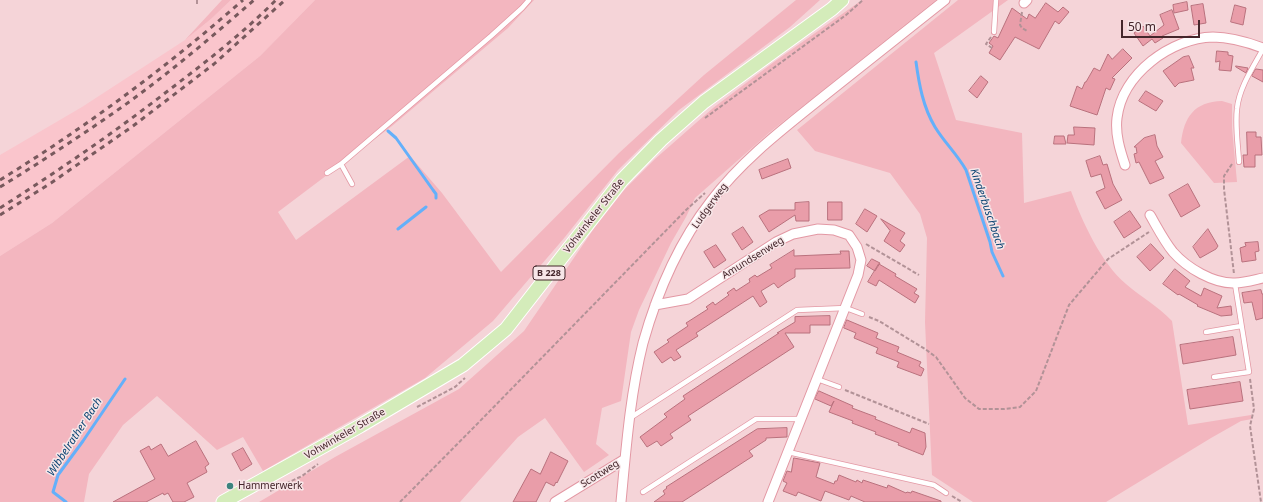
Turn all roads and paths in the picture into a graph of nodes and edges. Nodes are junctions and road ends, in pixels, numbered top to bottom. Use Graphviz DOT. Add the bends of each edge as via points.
graph roads {
  1 [pos="197,0"];
  2 [pos="529,0"];
  3 [pos="842,0"];
  4 [pos="945,0"];
  5 [pos="996,0"];
  6 [pos="1026,2"];
  7 [pos="197,5"];
  8 [pos="1027,31"];
  9 [pos="994,32"];
  10 [pos="992,48"];
  11 [pos="1263,48"];
  12 [pos="1239,162"];
  13 [pos="341,164"];
  14 [pos="1125,166"];
  15 [pos="327,173"];
  16 [pos="352,184"];
  17 [pos="709,190"];
  18 [pos="1150,215"];
  19 [pos="1157,227"];
  20 [pos="849,235"];
  21 [pos="919,274"];
  22 [pos="1263,278"];
  23 [pos="1236,284"];
  24 [pos="656,305"];
  25 [pos="846,308"];
  26 [pos="862,314"];
  27 [pos="1241,326"];
  28 [pos="1206,332"];
  29 [pos="1249,372"];
  30 [pos="1214,377"];
  31 [pos="817,379"];
  32 [pos="839,387"];
  33 [pos="630,418"];
  34 [pos="801,419"];
  35 [pos="929,424"];
  36 [pos="788,452"];
  37 [pos="625,459"];
  38 [pos="643,492"];
  39 [pos="946,493"];
  40 [pos="223,502"];
  41 [pos="400,502"];
  42 [pos="555,502"];
  43 [pos="620,502"];
  44 [pos="768,502"];
  45 [pos="962,502"];
  46 [pos="1261,502"];
  1 -- 7 [label="path"];
  2 -- 13 [label="lane" via="491,36"];
  3 -- 40 [label="main road, Vohwinkeler Straße / B 228" via="704,102 661,140 622,180 506,329 464,365"];
  4 -- 24 [label="street, Ludgerweg" via="764,144 729,180 696,222 675,259"];
  5 -- 9 [label="lane"];
  6 -- 8 [label="path" via="1020,25"];
  9 -- 10 [label="path" via="986,44"];
  11 -- 12 [label="lane" via="1246,81 1237,108"];
  11 -- 14 [label="street" via="1232,38 1204,38 1174,47 1146,65 1125,93 1118,109 1117,137"];
  12 -- 23 [label="path" via="1232,163 1224,176"];
  13 -- 15 [label="lane"];
  13 -- 16 [label="lane"];
  17 -- 41 [label="path" via="686,210"];
  18 -- 19 [label="street"];
  19 -- 23 [label="street" via="1173,252 1197,272 1219,282"];
  19 -- 26 [label="path" via="1108,259 1068,305 1036,391 1020,407 979,409 965,398 936,358 925,349 879,321"];
  20 -- 21 [label="path"];
  20 -- 24 [label="street, Amundsenweg" via="834,230 818,229 792,234 688,299"];
  20 -- 25 [label="street" via="857,247 861,260"];
  22 -- 23 [label="street"];
  23 -- 27 [label="lane"];
  24 -- 33 [label="street, Ludgerweg" via="635,381"];
  25 -- 26 [label="lane"];
  25 -- 31 [label="street"];
  25 -- 33 [label="lane" via="796,310"];
  27 -- 28 [label="lane"];
  27 -- 29 [label="lane"];
  29 -- 30 [label="lane"];
  29 -- 46 [label="path" via="1254,409 1250,426"];
  31 -- 32 [label="lane"];
  31 -- 34 [label="street"];
  32 -- 35 [label="path"];
  33 -- 37 [label="street, Ludgerweg"];
  34 -- 36 [label="street"];
  34 -- 38 [label="lane" via="756,419"];
  36 -- 39 [label="lane" via="934,485"];
  36 -- 44 [label="street"];
  37 -- 42 [label="street, Scottweg"];
  37 -- 43 [label="street, Ludgerweg"];
  39 -- 45 [label="path"];
}
